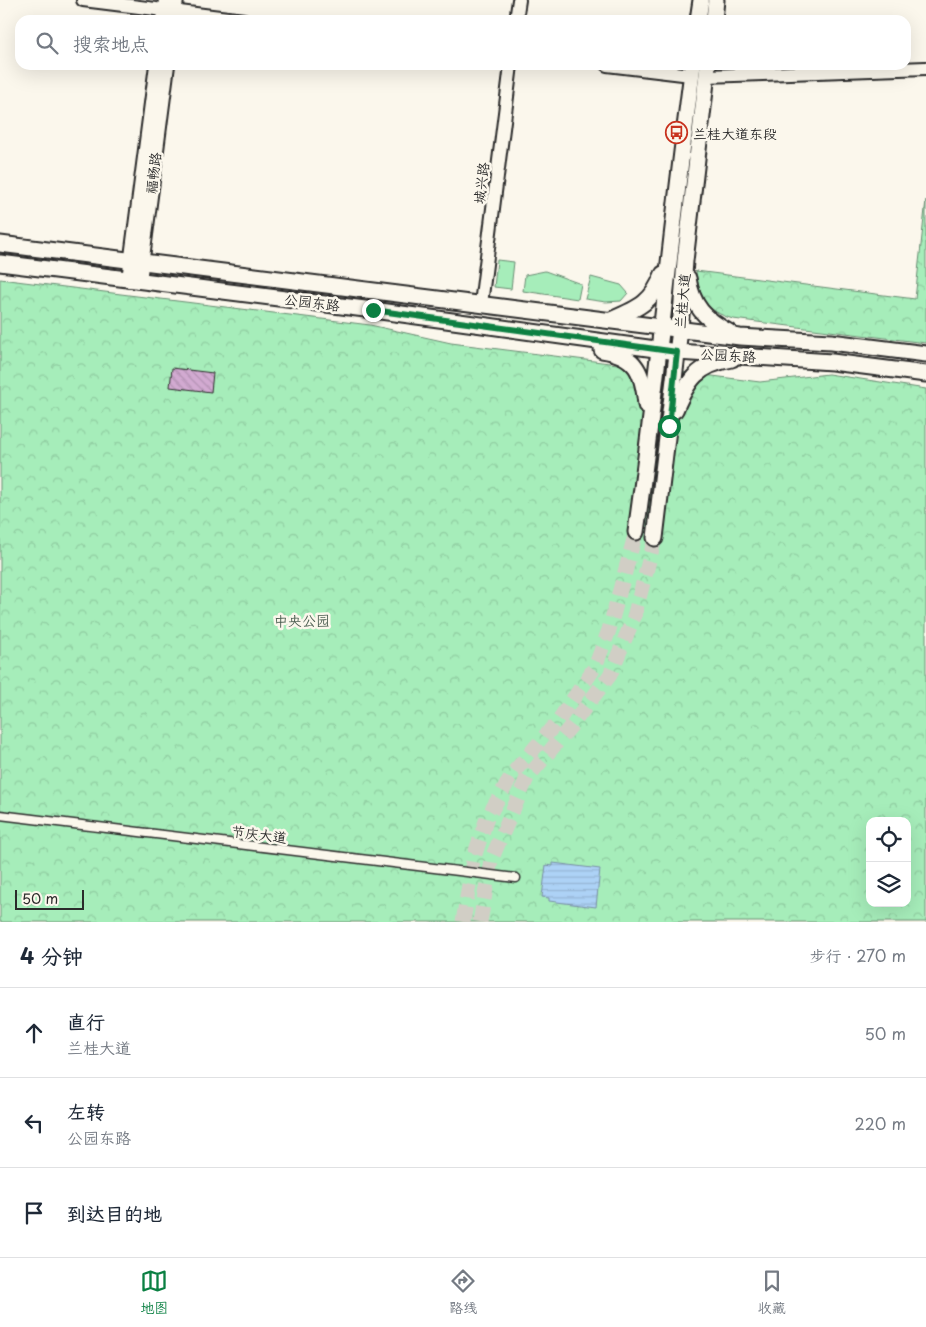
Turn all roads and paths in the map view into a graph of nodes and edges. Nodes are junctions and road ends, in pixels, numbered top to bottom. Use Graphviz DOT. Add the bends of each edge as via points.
graph roads {
  1 [pos="83,0"];
  2 [pos="519,0"];
  3 [pos="701,0"];
  4 [pos="716,0"];
  5 [pos="169,10"];
  6 [pos="206,15"];
  7 [pos="517,15"];
  8 [pos="699,15"];
  9 [pos="714,15"];
  10 [pos="911,68"];
  11 [pos="926,68"];
  12 [pos="156,70"];
  13 [pos="166,70"];
  14 [pos="510,70"];
  15 [pos="699,70"];
  16 [pos="0,244"];
  17 [pos="670,257"];
  18 [pos="136,261"];
  19 [pos="685,261"];
  20 [pos="0,264"];
  21 [pos="134,281"];
  22 [pos="481,304"];
  23 [pos="610,320"];
  24 [pos="661,326"];
  25 [pos="680,329"];
  26 [pos="534,332"];
  27 [pos="740,337"];
  28 [pos="658,349"];
  29 [pos="677,352"];
  30 [pos="926,354"];
  31 [pos="749,356"];
  32 [pos="926,374"];
  33 [pos="669,426"];
  34 [pos="649,439"];
  35 [pos="636,532"];
  36 [pos="655,538"];
  37 [pos="0,815"];
  38 [pos="516,878"];
  1 -- 5 [label="street"];
  2 -- 7 [label="street"];
  3 -- 8 [label="main road"];
  4 -- 9 [label="main road"];
  5 -- 6 [label="street"];
  10 -- 11 [label="street"];
  12 -- 18 [label="main road, 福畅路"];
  13 -- 18 [label="main road, 福畅路"];
  14 -- 22 [label="street, 城兴路"];
  15 -- 17 [label="main road, 兰桂大道"];
  15 -- 19 [label="main road, 兰桂大道"];
  16 -- 18 [label="main road, 公园东路"];
  17 -- 23 [label="main road" via="657,289 644,304"];
  17 -- 24 [label="main road, 兰桂大道"];
  18 -- 21 [label="main road, 福畅路"];
  18 -- 22 [label="main road, 公园东路"];
  19 -- 25 [label="main road, 兰桂大道"];
  19 -- 27 [label="main road" via="690,292 698,309 714,324"];
  20 -- 21 [label="main road, 公园东路"];
  21 -- 26 [label="main road, 公园东路"];
  22 -- 23 [label="main road, 公园东路"];
  23 -- 24 [label="main road, 公园东路"];
  24 -- 25 [label="main road, 公园东路"];
  24 -- 28 [label="main road, 兰桂大道"];
  25 -- 27 [label="main road, 公园东路"];
  25 -- 29 [label="main road, 兰桂大道"];
  26 -- 28 [label="main road, 公园东路"];
  26 -- 34 [label="main road" via="557,343 617,352 638,368 644,388"];
  27 -- 30 [label="main road, 公园东路" via="831,342"];
  28 -- 29 [label="main road, 公园东路"];
  28 -- 34 [label="main road, 兰桂大道"];
  29 -- 31 [label="main road, 公园东路"];
  29 -- 33 [label="main road, 兰桂大道"];
  31 -- 32 [label="main road, 公园东路"];
  31 -- 33 [label="main road" via="726,360 698,371 685,387"];
  33 -- 36 [label="main road, 兰桂大道"];
  34 -- 35 [label="main road, 兰桂大道"];
  37 -- 38 [label="street, 节庆大道"];
}
